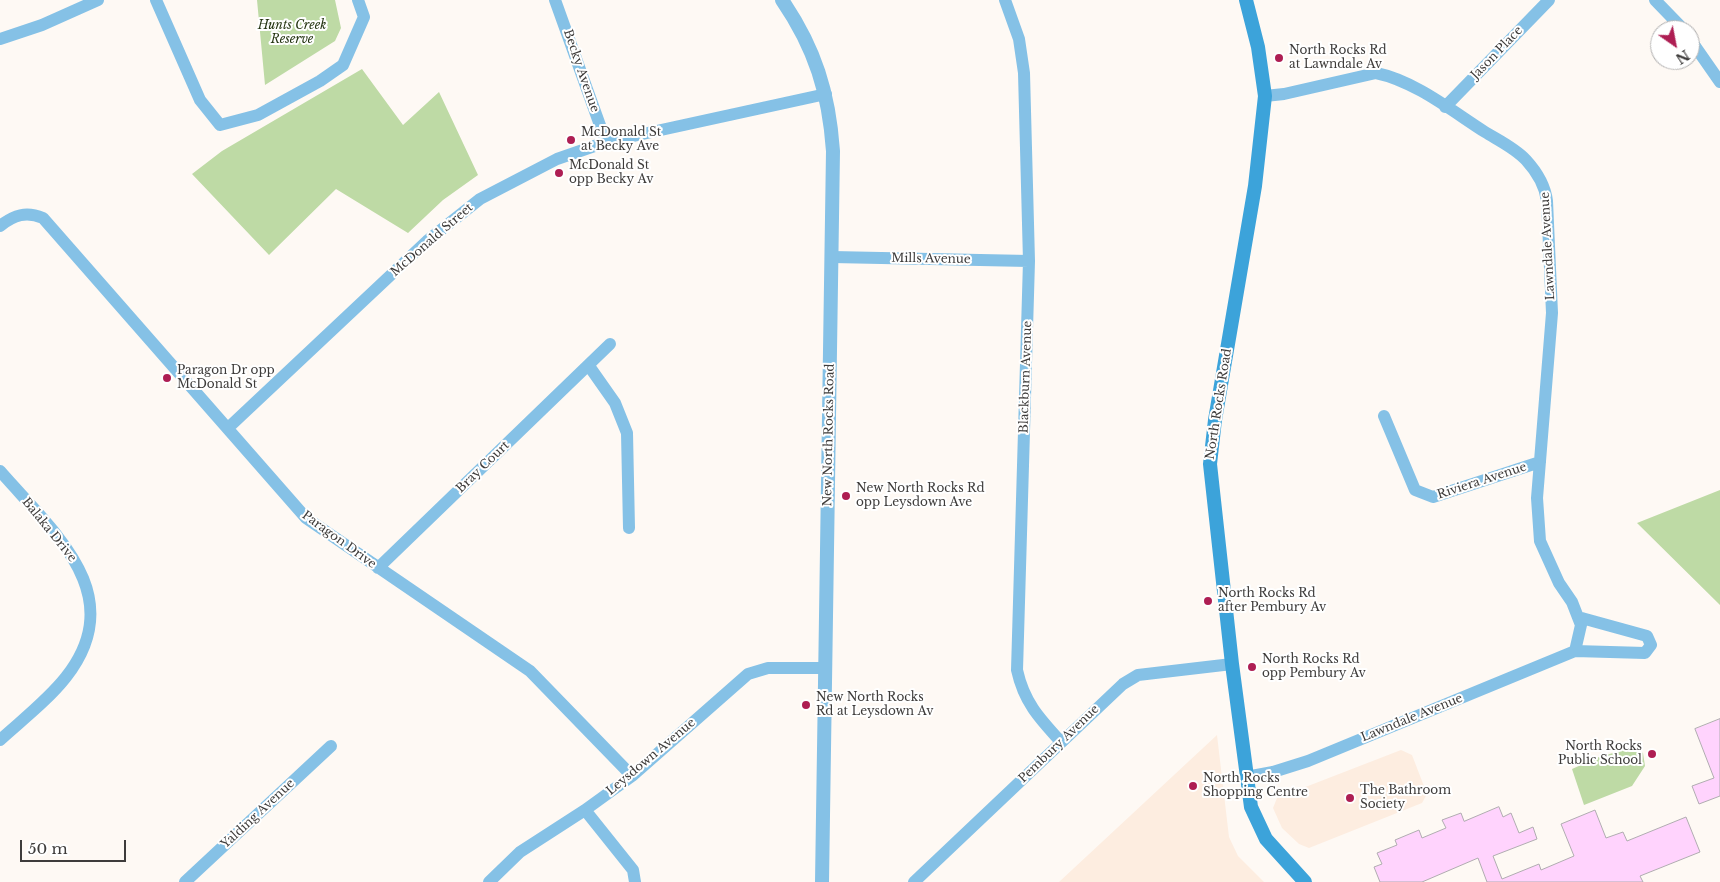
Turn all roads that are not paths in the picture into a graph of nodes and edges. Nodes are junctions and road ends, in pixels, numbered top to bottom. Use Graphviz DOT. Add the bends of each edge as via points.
graph roads {
  1 [pos="98,0"];
  2 [pos="156,0"];
  3 [pos="358,0"];
  4 [pos="556,0"];
  5 [pos="782,0"];
  6 [pos="1005,0"];
  7 [pos="1246,0"];
  8 [pos="1549,0"];
  9 [pos="1655,0"];
  10 [pos="1674,20"];
  11 [pos="0,39"];
  12 [pos="1700,53"];
  13 [pos="1720,82"];
  14 [pos="826,94"];
  15 [pos="1264,96"];
  16 [pos="1445,107"];
  17 [pos="606,142"];
  18 [pos="0,226"];
  19 [pos="832,257"];
  20 [pos="1030,261"];
  21 [pos="610,344"];
  22 [pos="589,366"];
  23 [pos="1384,416"];
  24 [pos="228,428"];
  25 [pos="1540,462"];
  26 [pos="0,471"];
  27 [pos="629,528"];
  28 [pos="378,568"];
  29 [pos="1578,617"];
  30 [pos="1575,651"];
  31 [pos="1232,664"];
  32 [pos="825,668"];
  33 [pos="0,740"];
  34 [pos="1062,742"];
  35 [pos="331,746"];
  36 [pos="632,776"];
  37 [pos="1246,777"];
  38 [pos="585,810"];
  39 [pos="186,882"];
  40 [pos="488,882"];
  41 [pos="635,882"];
  42 [pos="822,882"];
  43 [pos="914,882"];
  44 [pos="1305,882"];
  1 -- 11 [label="street" via="42,25"];
  2 -- 3 [label="street" via="200,100 220,125 258,115 343,65 364,16"];
  4 -- 17 [label="street, Becky Avenue"];
  5 -- 14 [label="street, New North Rocks Road" via="813,55"];
  6 -- 20 [label="street, Blackburn Avenue" via="1019,39 1024,72"];
  7 -- 15 [label="main road, North Rocks Road" via="1258,47"];
  8 -- 16 [label="street, Jason Place"];
  9 -- 10 [label="street"];
  12 -- 13 [label="street"];
  14 -- 17 [label="street, McDonald Street"];
  14 -- 19 [label="street, New North Rocks Road" via="833,151"];
  15 -- 16 [label="street, Lawndale Avenue" via="1376,73 1396,79"];
  15 -- 31 [label="main road, North Rocks Road" via="1255,186 1210,464"];
  16 -- 25 [label="street, Lawndale Avenue" via="1523,157 1546,193 1552,313"];
  17 -- 24 [label="street, McDonald Street" via="557,159 480,199 427,242"];
  18 -- 24 [label="street, Paragon Drive" via="13,216 32,214 43,218"];
  19 -- 20 [label="street, Mills Avenue"];
  19 -- 32 [label="street, New North Rocks Road"];
  20 -- 34 [label="street, Blackburn Avenue" via="1017,670 1021,690 1031,708"];
  21 -- 22 [label="street, Bray Court"];
  22 -- 27 [label="street" via="615,403 627,433"];
  22 -- 28 [label="street, Bray Court"];
  23 -- 25 [label="street, Riviera Avenue" via="1415,490 1432,497"];
  24 -- 28 [label="street, Paragon Drive" via="306,518"];
  25 -- 29 [label="street, Lawndale Avenue" via="1537,498 1540,540"];
  26 -- 33 [label="street, Balaka Drive" via="74,559 87,586 91,613 84,647 65,678"];
  28 -- 36 [label="street, Paragon Drive" via="530,671"];
  29 -- 30 [label="street, Lawndale Avenue" via="1581,625"];
  29 -- 30 [label="street, Lawndale Avenue" via="1646,636 1651,645 1645,653"];
  30 -- 37 [label="street, Lawndale Avenue" via="1308,761"];
  31 -- 34 [label="street, Pembury Avenue" via="1138,674 1123,684"];
  31 -- 37 [label="main road, North Rocks Road"];
  32 -- 36 [label="street, Leysdown Avenue" via="768,668 748,674"];
  32 -- 42 [label="street, New North Rocks Road"];
  34 -- 43 [label="street, Pembury Avenue"];
  35 -- 39 [label="street, Yalding Avenue"];
  36 -- 38 [label="street, Leysdown Avenue"];
  37 -- 44 [label="main road, North Rocks Road" via="1251,807 1266,838"];
  38 -- 40 [label="street, Leysdown Avenue" via="520,852"];
  38 -- 41 [label="street" via="633,870"];
}
